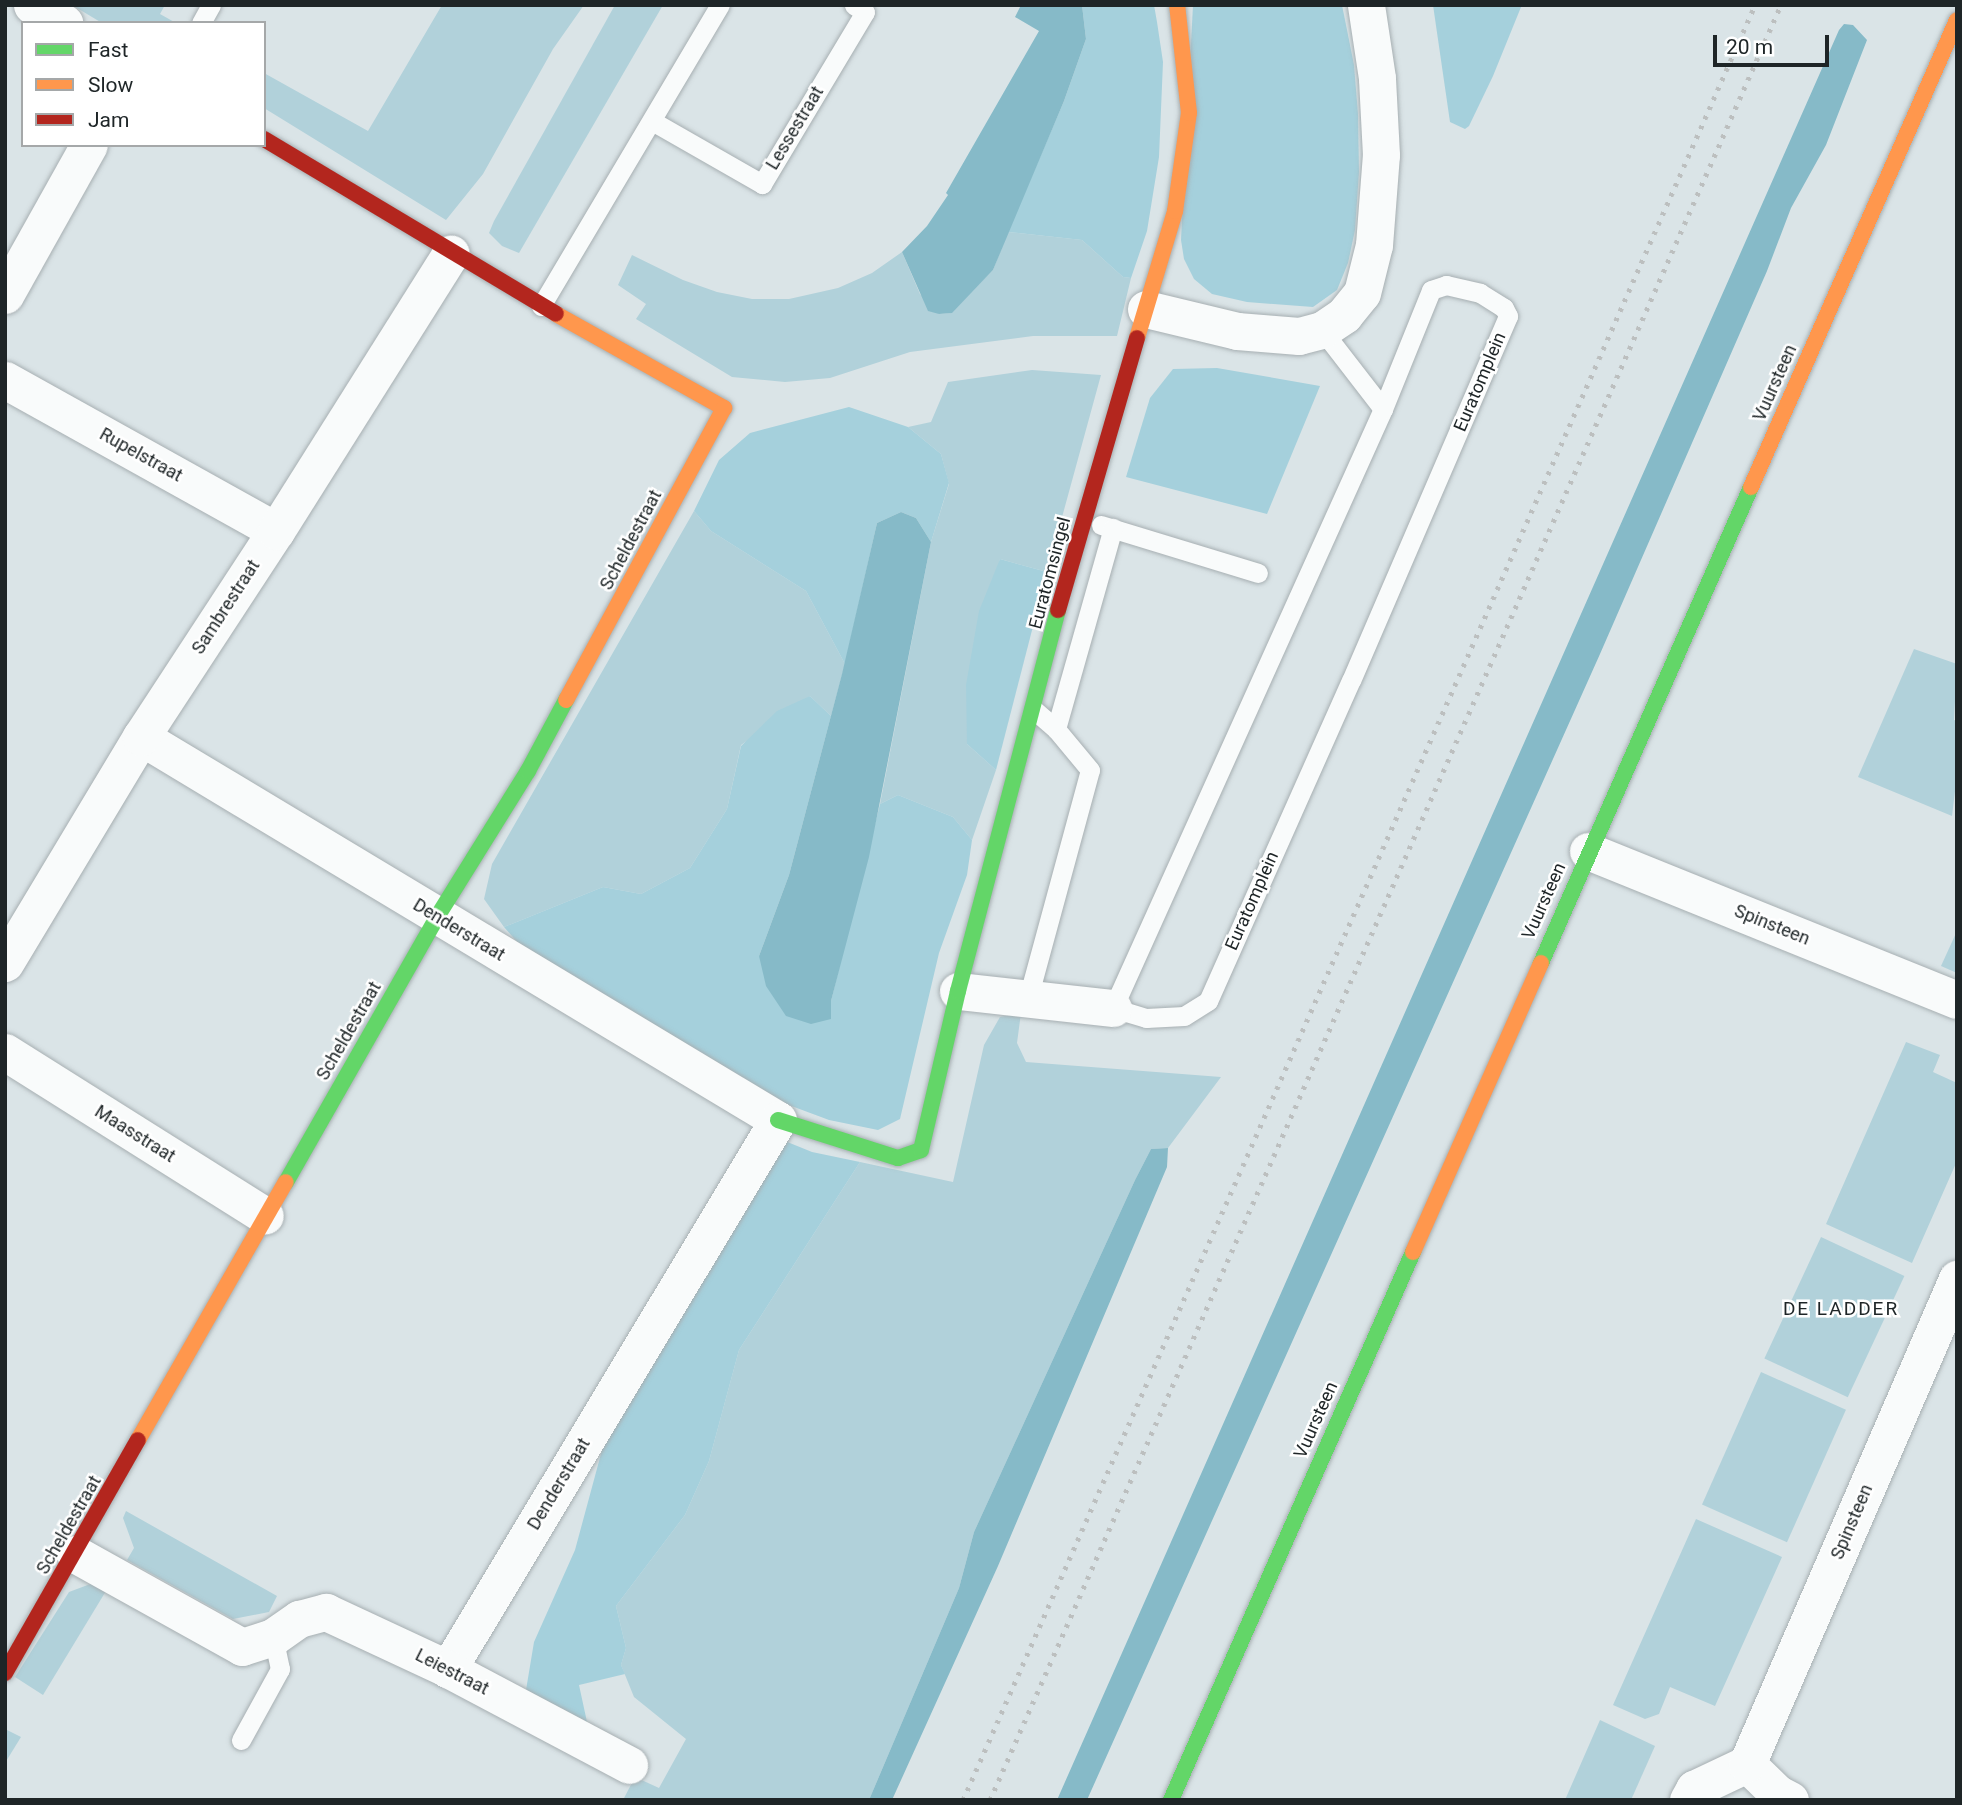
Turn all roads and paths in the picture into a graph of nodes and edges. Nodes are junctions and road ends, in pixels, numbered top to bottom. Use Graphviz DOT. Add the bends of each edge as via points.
graph roads {
  1 [pos="32,5"];
  2 [pos="211,5"];
  3 [pos="720,5"];
  4 [pos="854,5"];
  5 [pos="1177,5"];
  6 [pos="1366,5"];
  7 [pos="1957,20"];
  8 [pos="60,21"];
  9 [pos="202,21"];
  10 [pos="652,121"];
  11 [pos="266,140"];
  12 [pos="88,147"];
  13 [pos="451,253"];
  14 [pos="5,295"];
  15 [pos="541,306"];
  16 [pos="1146,309"];
  17 [pos="1322,330"];
  18 [pos="5,380"];
  19 [pos="1383,409"];
  20 [pos="1084,519"];
  21 [pos="1113,528"];
  22 [pos="276,531"];
  23 [pos="1258,573"];
  24 [pos="1034,710"];
  25 [pos="1056,729"];
  26 [pos="141,737"];
  27 [pos="1587,851"];
  28 [pos="437,918"];
  29 [pos="5,963"];
  30 [pos="958,991"];
  31 [pos="1028,998"];
  32 [pos="1957,1000"];
  33 [pos="1113,1008"];
  34 [pos="5,1052"];
  35 [pos="778,1120"];
  36 [pos="921,1150"];
  37 [pos="265,1216"];
  38 [pos="1957,1279"];
  39 [pos="75,1554"];
  40 [pos="273,1637"];
  41 [pos="449,1668"];
  42 [pos="5,1673"];
  43 [pos="240,1740"];
  44 [pos="1747,1764"];
  45 [pos="629,1765"];
  46 [pos="1171,1800"];
  47 [pos="1688,1800"];
  48 [pos="1790,1800"];
  1 -- 8 [label="street"];
  2 -- 9 [label="lane"];
  3 -- 10 [label="lane"];
  4 -- 10 [label="lane, Lessestraat" via="866,12 762,184"];
  5 -- 16 [label="street, Euratomsingel" via="1189,113 1175,211"];
  6 -- 17 [label="street" via="1381,115 1374,245 1362,293 1344,315"];
  7 -- 27 [label="street, Vuursteen"];
  10 -- 15 [label="lane"];
  11 -- 13 [label="street"];
  12 -- 14 [label="street"];
  13 -- 15 [label="street"];
  13 -- 22 [label="street, Sambrestraat"];
  15 -- 28 [label="street, Scheldestraat" via="724,408 528,771"];
  16 -- 17 [label="street" via="1237,331 1299,336"];
  16 -- 20 [label="street, Euratomsingel"];
  17 -- 19 [label="lane"];
  18 -- 22 [label="street, Rupelstraat"];
  19 -- 33 [label="lane, Euratomplein"];
  19 -- 33 [label="lane, Euratomplein" via="1431,290 1446,285 1480,293 1504,308 1508,316 1496,348 1208,1001 1184,1016 1146,1018"];
  20 -- 21 [label="lane"];
  20 -- 24 [label="street, Euratomsingel"];
  21 -- 23 [label="lane"];
  21 -- 25 [label="lane"];
  22 -- 26 [label="street, Sambrestraat"];
  24 -- 25 [label="lane"];
  24 -- 30 [label="street, Euratomsingel"];
  25 -- 31 [label="lane" via="1090,770"];
  26 -- 28 [label="street, Denderstraat"];
  26 -- 29 [label="street, Sambrestraat"];
  27 -- 32 [label="street, Spinsteen"];
  27 -- 46 [label="street, Vuursteen"];
  28 -- 35 [label="street, Denderstraat"];
  28 -- 37 [label="street, Scheldestraat"];
  30 -- 31 [label="street, Euratomplein"];
  30 -- 36 [label="street, Euratomsingel"];
  31 -- 33 [label="street, Euratomplein"];
  34 -- 37 [label="street, Maasstraat"];
  35 -- 36 [label="street, Denderstraat" via="898,1158"];
  35 -- 41 [label="street, Denderstraat"];
  37 -- 39 [label="street, Scheldestraat"];
  38 -- 44 [label="street, Spinsteen"];
  39 -- 40 [label="street, Leiestraat" via="242,1647"];
  39 -- 42 [label="street, Scheldestraat"];
  40 -- 41 [label="street, Leiestraat" via="299,1619 326,1612"];
  40 -- 43 [label="lane" via="280,1669"];
  41 -- 45 [label="street, Leiestraat"];
  44 -- 47 [label="street" via="1694,1789"];
  44 -- 48 [label="street"];
}
